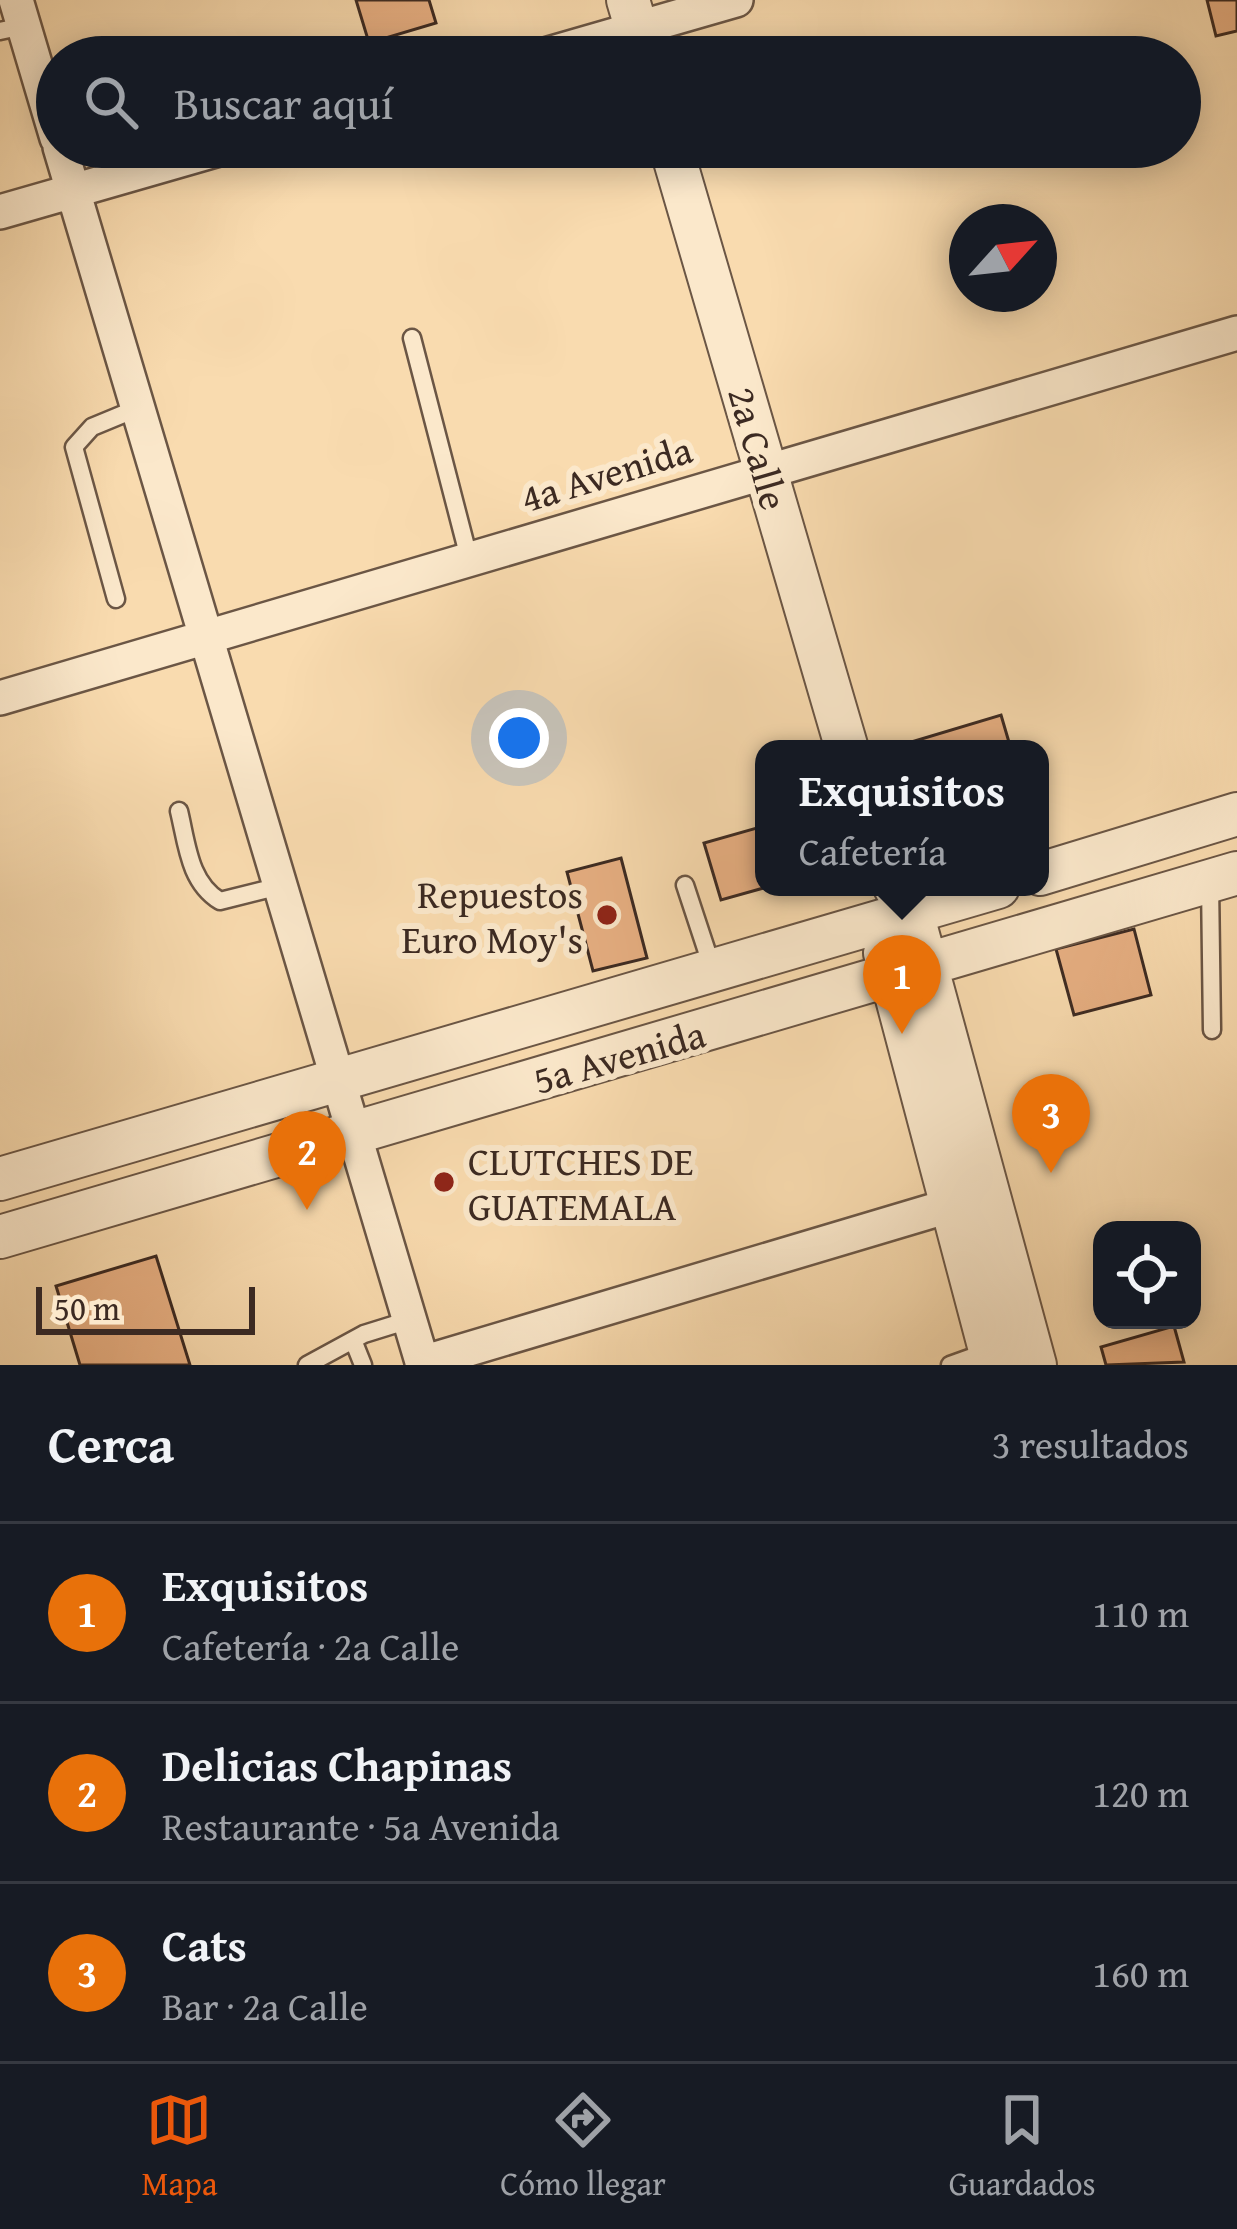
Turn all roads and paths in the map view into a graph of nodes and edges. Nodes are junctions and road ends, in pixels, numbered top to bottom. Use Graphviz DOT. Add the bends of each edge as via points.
graph roads {
  1 [pos="736,0"];
  2 [pos="13,19"];
  3 [pos="637,29"];
  4 [pos="36,81"];
  5 [pos="66,168"];
  6 [pos="153,168"];
  7 [pos="677,168"];
  8 [pos="73,191"];
  9 [pos="1,210"];
  10 [pos="1237,333"];
  11 [pos="412,338"];
  12 [pos="138,408"];
  13 [pos="766,469"];
  14 [pos="469,558"];
  15 [pos="116,599"];
  16 [pos="206,636"];
  17 [pos="0,698"];
  18 [pos="845,740"];
  19 [pos="178,811"];
  20 [pos="1237,814"];
  21 [pos="1049,871"];
  22 [pos="1223,877"];
  23 [pos="685,884"];
  24 [pos="280,886"];
  25 [pos="934,896"];
  26 [pos="891,902"];
  27 [pos="713,971"];
  28 [pos="909,971"];
  29 [pos="1212,1030"];
  30 [pos="496,1034"];
  31 [pos="338,1081"];
  32 [pos="511,1087"];
  33 [pos="354,1133"];
  34 [pos="0,1180"];
  35 [pos="952,1205"];
  36 [pos="0,1237"];
  37 [pos="409,1319"];
  38 [pos="353,1340"];
  39 [pos="978,1360"];
  40 [pos="422,1364"];
  41 [pos="307,1365"];
  42 [pos="363,1365"];
  43 [pos="1035,1365"];
  1 -- 3 [label="street"];
  2 -- 4 [label="street"];
  5 -- 8 [label="street"];
  6 -- 8 [label="street"];
  7 -- 13 [label="street, 2a Calle"];
  8 -- 9 [label="street"];
  8 -- 12 [label="street"];
  10 -- 13 [label="street, 4a Avenida"];
  11 -- 14 [label="lane"];
  12 -- 15 [label="lane" via="92,427 74,447"];
  12 -- 16 [label="street"];
  13 -- 14 [label="street, 4a Avenida"];
  13 -- 18 [label="street, 2a Calle"];
  14 -- 16 [label="street, 4a Avenida"];
  16 -- 17 [label="street, 4a Avenida"];
  16 -- 24 [label="street"];
  19 -- 24 [label="lane" via="206,892 220,901"];
  20 -- 21 [label="street"];
  22 -- 28 [label="street, 5a Avenida"];
  22 -- 29 [label="lane"];
  23 -- 27 [label="lane"];
  24 -- 31 [label="street"];
  25 -- 26 [label="street, 5a Avenida"];
  26 -- 27 [label="street, 5a Avenida"];
  26 -- 28 [label="street"];
  27 -- 30 [label="street, 5a Avenida"];
  28 -- 32 [label="street, 5a Avenida"];
  28 -- 35 [label="street"];
  28 -- 43 [label="street"];
  30 -- 31 [label="street, 5a Avenida"];
  30 -- 32 [label="street"];
  31 -- 33 [label="street"];
  31 -- 34 [label="street, 5a Avenida"];
  32 -- 33 [label="street, 5a Avenida"];
  33 -- 36 [label="street, 5a Avenida"];
  33 -- 37 [label="street"];
  35 -- 39 [label="street"];
  35 -- 40 [label="street"];
  37 -- 38 [label="lane"];
  37 -- 40 [label="street"];
  38 -- 41 [label="lane"];
  38 -- 42 [label="lane"];
}
